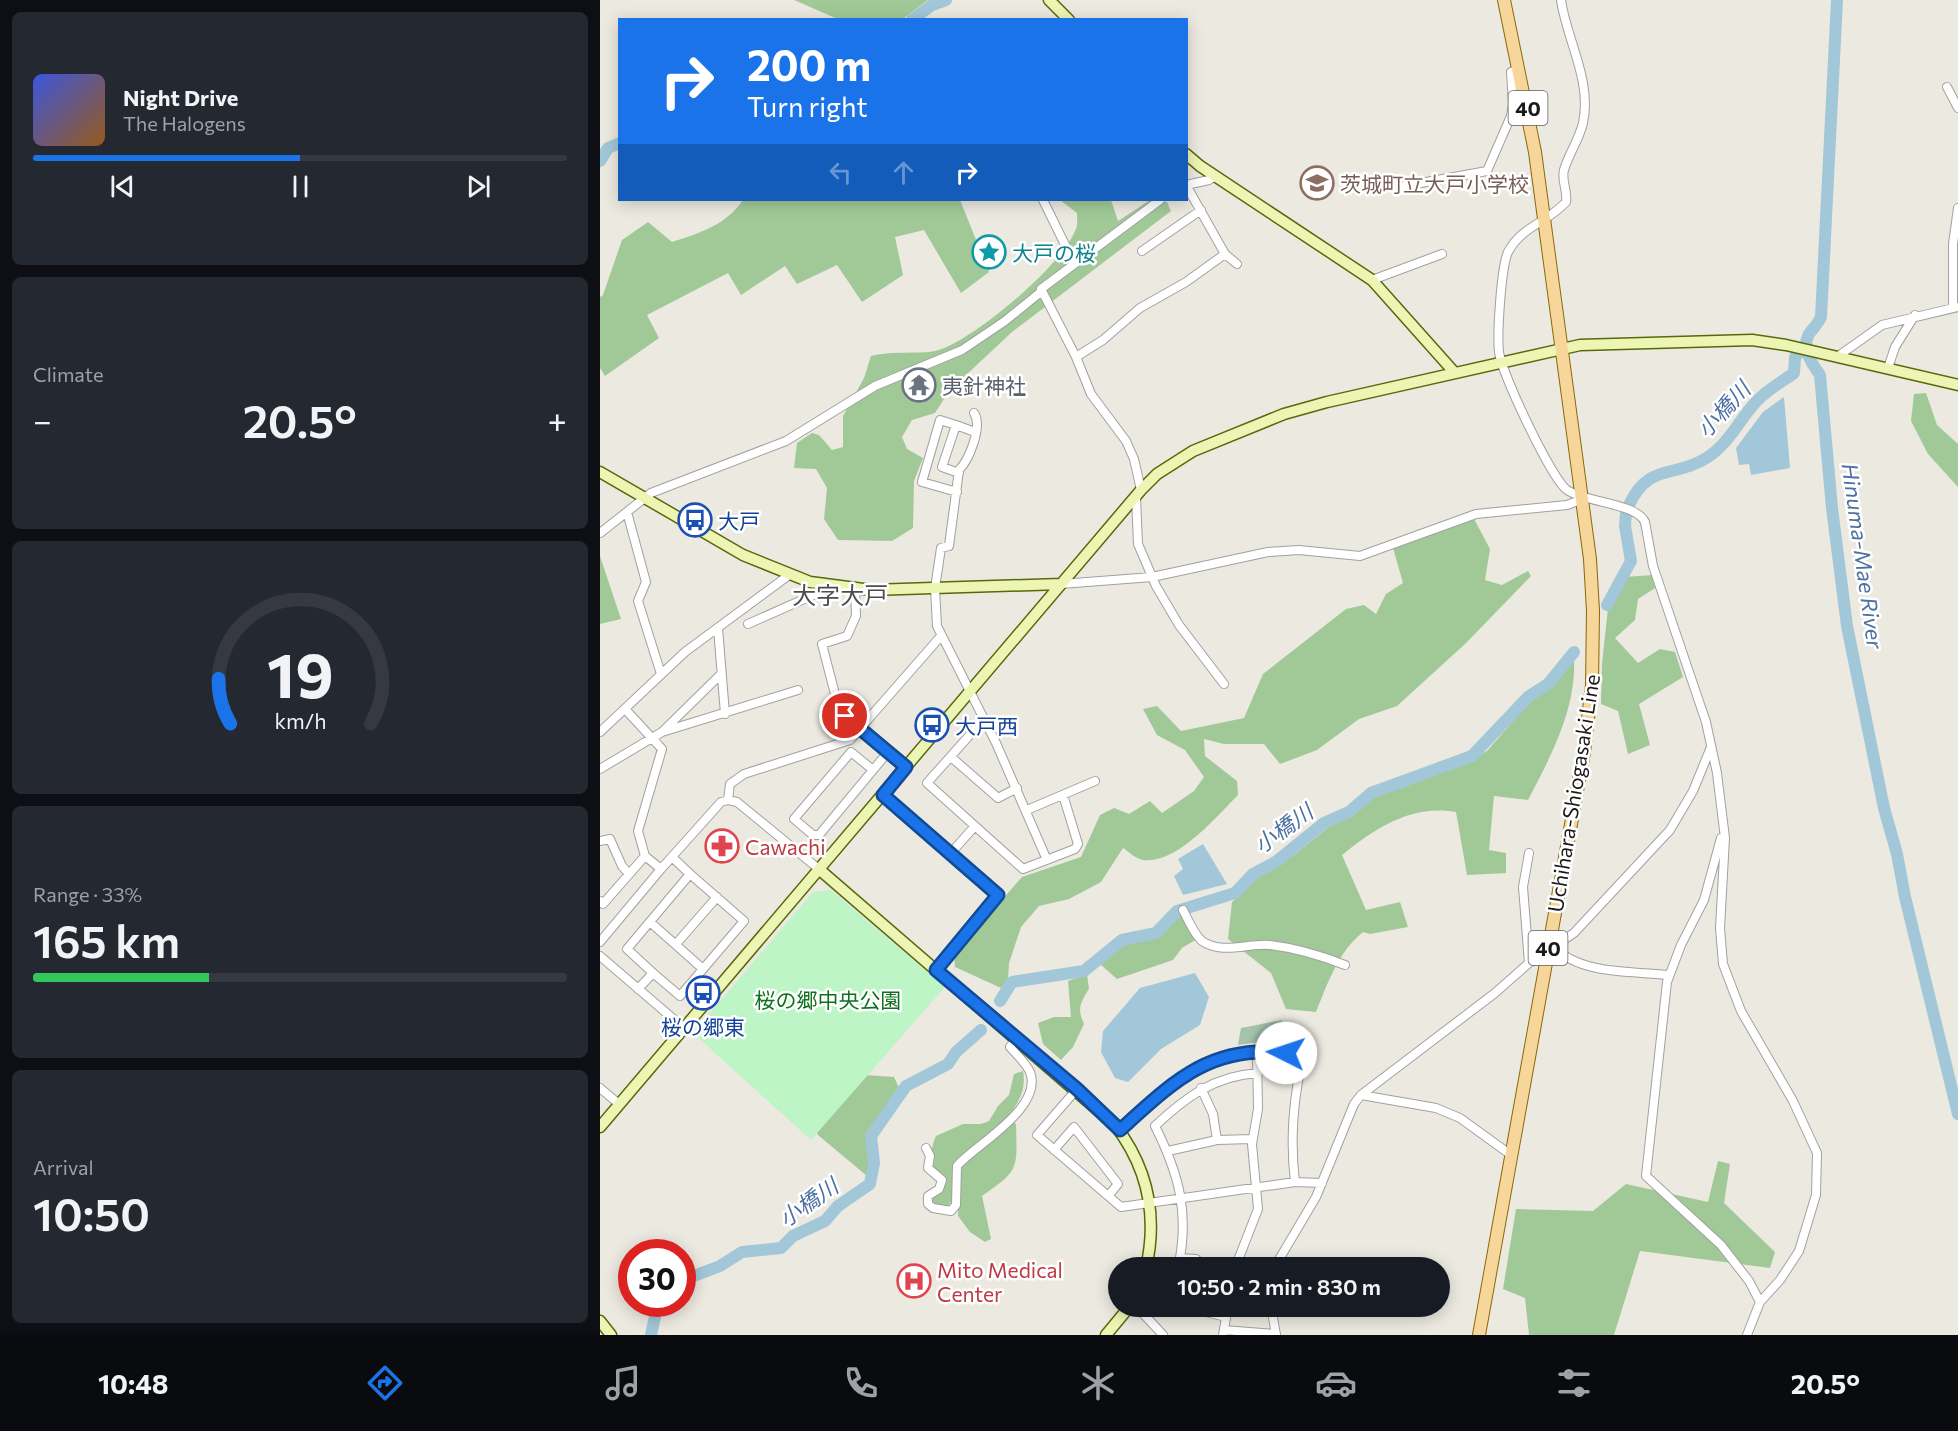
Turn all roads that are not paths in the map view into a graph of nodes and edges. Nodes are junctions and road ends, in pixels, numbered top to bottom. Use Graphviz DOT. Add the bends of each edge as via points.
graph roads {
  1 [pos="1049,0"];
  2 [pos="1504,0"];
  3 [pos="1561,0"];
  4 [pos="1067,18"];
  5 [pos="1520,69"];
  6 [pos="1947,87"];
  7 [pos="1958,108"];
  8 [pos="1188,155"];
  9 [pos="1216,176"];
  10 [pos="1188,185"];
  11 [pos="1404,186"];
  12 [pos="1188,188"];
  13 [pos="1043,201"];
  14 [pos="1159,201"];
  15 [pos="1958,208"];
  16 [pos="1201,210"];
  17 [pos="1544,218"];
  18 [pos="1142,251"];
  19 [pos="1226,254"];
  20 [pos="1442,254"];
  21 [pos="1074,263"];
  22 [pos="1237,264"];
  23 [pos="1372,280"];
  24 [pos="1041,291"];
  25 [pos="1956,307"];
  26 [pos="1915,315"];
  27 [pos="1562,348"];
  28 [pos="1834,356"];
  29 [pos="1076,357"];
  30 [pos="1502,362"];
  31 [pos="1888,368"];
  32 [pos="1454,372"];
  33 [pos="1958,385"];
  34 [pos="974,412"];
  35 [pos="956,425"];
  36 [pos="975,432"];
  37 [pos="600,472"];
  38 [pos="959,472"];
  39 [pos="957,492"];
  40 [pos="1138,493"];
  41 [pos="645,497"];
  42 [pos="1583,499"];
  43 [pos="627,512"];
  44 [pos="600,533"];
  45 [pos="789,575"];
  46 [pos="1152,577"];
  47 [pos="823,584"];
  48 [pos="1061,584"];
  49 [pos="935,588"];
  50 [pos="855,589"];
  51 [pos="748,624"];
  52 [pos="718,628"];
  53 [pos="941,636"];
  54 [pos="661,674"];
  55 [pos="721,674"];
  56 [pos="1224,684"];
  57 [pos="798,690"];
  58 [pos="970,691"];
  59 [pos="625,709"];
  60 [pos="725,714"];
  61 [pos="984,719"];
  62 [pos="860,729"];
  63 [pos="600,732"];
  64 [pos="662,732"];
  65 [pos="651,737"];
  66 [pos="1711,747"];
  67 [pos="888,752"];
  68 [pos="951,756"];
  69 [pos="906,767"];
  70 [pos="600,769"];
  71 [pos="873,770"];
  72 [pos="1095,781"];
  73 [pos="1017,788"];
  74 [pos="883,795"];
  75 [pos="1063,795"];
  76 [pos="728,800"];
  77 [pos="1027,810"];
  78 [pos="1723,825"];
  79 [pos="975,826"];
  80 [pos="600,841"];
  81 [pos="1529,853"];
  82 [pos="950,854"];
  83 [pos="645,856"];
  84 [pos="672,857"];
  85 [pos="1047,860"];
  86 [pos="661,869"];
  87 [pos="820,870"];
  88 [pos="629,874"];
  89 [pos="690,874"];
  90 [pos="717,897"];
  91 [pos="600,901"];
  92 [pos="1183,910"];
  93 [pos="650,922"];
  94 [pos="600,942"];
  95 [pos="676,944"];
  96 [pos="1551,949"];
  97 [pos="600,956"];
  98 [pos="1529,963"];
  99 [pos="1345,965"];
  100 [pos="703,969"];
  101 [pos="936,970"];
  102 [pos="653,973"];
  103 [pos="1670,975"];
  104 [pos="639,989"];
  105 [pos="684,1028"];
  106 [pos="1017,1039"];
  107 [pos="1257,1051"];
  108 [pos="1258,1073"];
  109 [pos="600,1088"];
  110 [pos="1201,1088"];
  111 [pos="1077,1089"];
  112 [pos="1361,1095"];
  113 [pos="619,1104"];
  114 [pos="600,1127"];
  115 [pos="1120,1130"];
  116 [pos="1252,1139"];
  117 [pos="1217,1140"];
  118 [pos="926,1148"];
  119 [pos="1054,1150"];
  120 [pos="1168,1151"];
  121 [pos="1511,1155"];
  122 [pos="1296,1182"];
  123 [pos="1322,1184"];
  124 [pos="1256,1187"];
  125 [pos="1107,1196"];
  126 [pos="1181,1198"];
  127 [pos="1151,1202"];
  128 [pos="1148,1257"];
  129 [pos="1180,1257"];
  130 [pos="1239,1257"];
  131 [pos="1279,1257"];
  132 [pos="1760,1302"];
  133 [pos="1121,1317"];
  134 [pos="1146,1317"];
  135 [pos="1226,1317"];
  136 [pos="1273,1317"];
  137 [pos="600,1321"];
  138 [pos="1223,1332"];
  139 [pos="1276,1334"];
  140 [pos="611,1335"];
  141 [pos="1106,1335"];
  142 [pos="1163,1335"];
  143 [pos="1479,1335"];
  144 [pos="1747,1335"];
  1 -- 4 [label="street"];
  2 -- 5 [label="main road, Uchihara-Shiogasaki Line / 40"];
  3 -- 17 [label="street" via="1586,106 1579,138 1563,173 1566,202"];
  5 -- 11 [label="street" via="1511,72 1511,116 1487,171"];
  5 -- 17 [label="main road, Uchihara-Shiogasaki Line / 40"];
  6 -- 7 [label="street"];
  8 -- 9 [label="street"];
  9 -- 10 [label="street"];
  9 -- 23 [label="street"];
  12 -- 16 [label="street"];
  13 -- 21 [label="street"];
  14 -- 21 [label="street"];
  15 -- 25 [label="street" via="1953,244"];
  16 -- 18 [label="street"];
  16 -- 19 [label="street"];
  17 -- 27 [label="main road, Uchihara-Shiogasaki Line / 40"];
  17 -- 30 [label="street" via="1518,237 1504,263 1499,345"];
  19 -- 22 [label="street"];
  19 -- 29 [label="street" via="1140,308"];
  20 -- 23 [label="street"];
  21 -- 24 [label="street"];
  23 -- 32 [label="street"];
  24 -- 29 [label="street"];
  24 -- 41 [label="street" via="979,340 875,386 786,441"];
  25 -- 26 [label="street"];
  26 -- 28 [label="street" via="1882,325"];
  26 -- 31 [label="street" via="1895,347"];
  27 -- 28 [label="street" via="1724,339 1791,346"];
  27 -- 30 [label="street"];
  27 -- 42 [label="main road, Uchihara-Shiogasaki Line / 40"];
  28 -- 31 [label="street"];
  29 -- 40 [label="street" via="1091,394 1126,441 1134,459"];
  30 -- 32 [label="street"];
  30 -- 42 [label="street" via="1553,474 1564,488"];
  31 -- 33 [label="street"];
  32 -- 40 [label="street" via="1284,414 1193,451 1157,474"];
  34 -- 36 [label="street"];
  35 -- 36 [label="street"];
  35 -- 38 [label="street" via="942,467"];
  35 -- 39 [label="street" via="940,420 922,482"];
  36 -- 38 [label="street" via="966,463"];
  37 -- 41 [label="street"];
  38 -- 39 [label="street"];
  39 -- 49 [label="street" via="949,546 941,548"];
  40 -- 46 [label="street" via="1138,544"];
  40 -- 48 [label="street"];
  41 -- 43 [label="street"];
  41 -- 45 [label="street" via="743,555"];
  42 -- 46 [label="street" via="1567,505 1476,514 1360,555 1299,550 1268,552"];
  42 -- 66 [label="street" via="1643,517 1653,566"];
  42 -- 96 [label="main road, Uchihara-Shiogasaki Line / 40" via="1593,595 1592,685"];
  43 -- 44 [label="street"];
  43 -- 54 [label="street" via="646,582 638,601"];
  45 -- 47 [label="street"];
  45 -- 52 [label="street"];
  46 -- 48 [label="street"];
  46 -- 56 [label="street" via="1179,625"];
  47 -- 50 [label="street"];
  47 -- 51 [label="street" via="820,592"];
  48 -- 49 [label="street"];
  48 -- 58 [label="street"];
  49 -- 50 [label="street"];
  49 -- 53 [label="street"];
  50 -- 62 [label="street" via="856,616 847,636 822,644 836,698 845,716"];
  52 -- 54 [label="street"];
  52 -- 55 [label="street"];
  53 -- 58 [label="street"];
  53 -- 62 [label="street"];
  54 -- 59 [label="street"];
  55 -- 60 [label="street"];
  55 -- 64 [label="street"];
  57 -- 60 [label="street"];
  58 -- 61 [label="street"];
  58 -- 69 [label="street"];
  59 -- 63 [label="street"];
  59 -- 65 [label="street"];
  60 -- 64 [label="street"];
  61 -- 68 [label="street"];
  61 -- 73 [label="street"];
  62 -- 67 [label="street"];
  62 -- 76 [label="street" via="850,740 744,774 730,784"];
  64 -- 65 [label="street"];
  65 -- 70 [label="street"];
  65 -- 83 [label="street" via="662,749 638,831"];
  66 -- 78 [label="street"];
  66 -- 96 [label="street" via="1693,791 1670,830 1574,933"];
  67 -- 69 [label="street"];
  67 -- 71 [label="street"];
  68 -- 73 [label="street" via="998,798"];
  68 -- 79 [label="street" via="927,783"];
  69 -- 74 [label="street"];
  71 -- 71 [label="street" via="819,835 813,835 794,819 851,752"];
  72 -- 75 [label="street"];
  73 -- 77 [label="street"];
  74 -- 82 [label="street"];
  74 -- 87 [label="street"];
  75 -- 77 [label="street"];
  75 -- 85 [label="street" via="1078,844 1075,849"];
  76 -- 84 [label="street" via="721,802"];
  76 -- 87 [label="street" via="737,802"];
  77 -- 85 [label="street"];
  78 -- 103 [label="street" via="1704,900"];
  78 -- 132 [label="street" via="1723,964 1741,1011 1791,1098 1816,1153 1816,1195 1799,1251"];
  79 -- 82 [label="street"];
  79 -- 85 [label="street" via="1023,869"];
  80 -- 88 [label="street" via="610,839"];
  81 -- 98 [label="street" via="1523,887"];
  82 -- 101 [label="street" via="998,895"];
  83 -- 86 [label="street"];
  83 -- 88 [label="street"];
  84 -- 86 [label="street"];
  84 -- 89 [label="street"];
  86 -- 94 [label="street"];
  87 -- 101 [label="street"];
  87 -- 105 [label="street"];
  88 -- 91 [label="street" via="603,904"];
  89 -- 90 [label="street"];
  89 -- 93 [label="street"];
  90 -- 95 [label="street"];
  90 -- 100 [label="street" via="744,921"];
  92 -- 99 [label="street" via="1204,943 1224,949 1268,945"];
  93 -- 95 [label="street"];
  93 -- 102 [label="street" via="627,949"];
  95 -- 100 [label="street"];
  96 -- 98 [label="street"];
  96 -- 103 [label="street" via="1587,966"];
  96 -- 121 [label="main road, Uchihara-Shiogasaki Line / 40"];
  97 -- 104 [label="street"];
  98 -- 112 [label="street" via="1496,993"];
  100 -- 102 [label="street" via="680,996"];
  101 -- 106 [label="street"];
  102 -- 104 [label="street"];
  103 -- 132 [label="street" via="1646,1176 1721,1245"];
  104 -- 105 [label="street"];
  105 -- 113 [label="street"];
  106 -- 111 [label="street"];
  106 -- 118 [label="street" via="1010,1047 1028,1068 1031,1085 1018,1111 994,1137 957,1166 956,1205 951,1211 928,1204 928,1197 942,1183 928,1168 930,1156"];
  107 -- 108 [label="street"];
  107 -- 115 [label="street" via="1212,1060 1194,1069 1170,1084"];
  107 -- 122 [label="street" via="1304,1055 1297,1081 1292,1151"];
  108 -- 110 [label="street" via="1216,1080"];
  108 -- 116 [label="street" via="1258,1110"];
  109 -- 113 [label="street"];
  110 -- 117 [label="street" via="1213,1113"];
  110 -- 120 [label="street" via="1155,1126"];
  111 -- 115 [label="street"];
  111 -- 119 [label="street" via="1037,1135"];
  112 -- 121 [label="street" via="1436,1108 1460,1118"];
  112 -- 123 [label="street"];
  113 -- 114 [label="street"];
  115 -- 127 [label="street" via="1141,1166"];
  116 -- 117 [label="street"];
  116 -- 124 [label="street"];
  117 -- 120 [label="street"];
  119 -- 125 [label="street"];
  119 -- 125 [label="street" via="1074,1127 1118,1184"];
  120 -- 126 [label="street"];
  121 -- 143 [label="main road, Uchihara-Shiogasaki Line / 40"];
  122 -- 123 [label="street"];
  122 -- 124 [label="street"];
  123 -- 131 [label="street"];
  124 -- 126 [label="street"];
  124 -- 130 [label="street" via="1258,1209"];
  125 -- 127 [label="street" via="1121,1207"];
  126 -- 127 [label="street"];
  126 -- 129 [label="street" via="1184,1216"];
  127 -- 128 [label="street"];
  132 -- 144 [label="street"];
  133 -- 141 [label="street"];
  134 -- 142 [label="street"];
  135 -- 138 [label="street"];
  136 -- 139 [label="street"];
  137 -- 140 [label="street"];
  138 -- 139 [label="street"];
}
